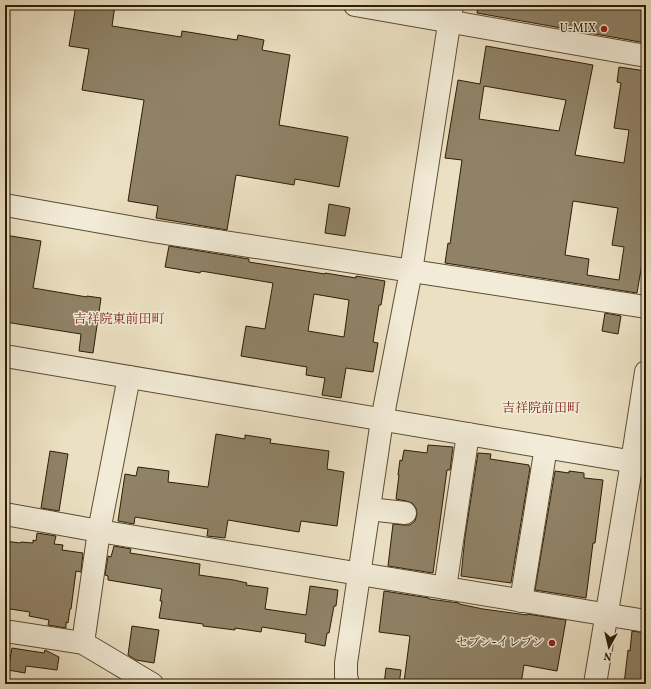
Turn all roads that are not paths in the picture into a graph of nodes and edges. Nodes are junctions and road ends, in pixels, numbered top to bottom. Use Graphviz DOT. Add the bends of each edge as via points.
graph roads {
  1 [pos="355,5"];
  2 [pos="450,13"];
  3 [pos="646,56"];
  4 [pos="5,205"];
  5 [pos="412,272"];
  6 [pos="646,307"];
  7 [pos="5,356"];
  8 [pos="646,372"];
  9 [pos="129,377"];
  10 [pos="382,420"];
  11 [pos="468,434"];
  12 [pos="546,447"];
  13 [pos="639,463"];
  14 [pos="369,510"];
  15 [pos="405,513"];
  16 [pos="5,514"];
  17 [pos="99,531"];
  18 [pos="360,574"];
  19 [pos="445,588"];
  20 [pos="521,601"];
  21 [pos="606,614"];
  22 [pos="646,621"];
  23 [pos="5,631"];
  24 [pos="83,643"];
  25 [pos="152,684"];
  26 [pos="348,684"];
  27 [pos="595,684"];
  1 -- 2 [label="street"];
  2 -- 3 [label="street"];
  2 -- 5 [label="street"];
  4 -- 5 [label="street"];
  5 -- 6 [label="street"];
  5 -- 10 [label="street"];
  7 -- 9 [label="street"];
  8 -- 13 [label="street"];
  9 -- 10 [label="street"];
  9 -- 17 [label="street"];
  10 -- 11 [label="street"];
  10 -- 14 [label="street"];
  11 -- 12 [label="street"];
  11 -- 19 [label="street"];
  12 -- 13 [label="street"];
  12 -- 20 [label="street"];
  13 -- 21 [label="street"];
  14 -- 15 [label="street"];
  14 -- 18 [label="street"];
  16 -- 17 [label="street"];
  17 -- 18 [label="street"];
  17 -- 24 [label="street"];
  18 -- 19 [label="street"];
  18 -- 26 [label="street" via="346,664"];
  19 -- 20 [label="street"];
  20 -- 21 [label="street"];
  21 -- 22 [label="street"];
  21 -- 27 [label="street"];
  23 -- 24 [label="street"];
  24 -- 25 [label="street"];
}
